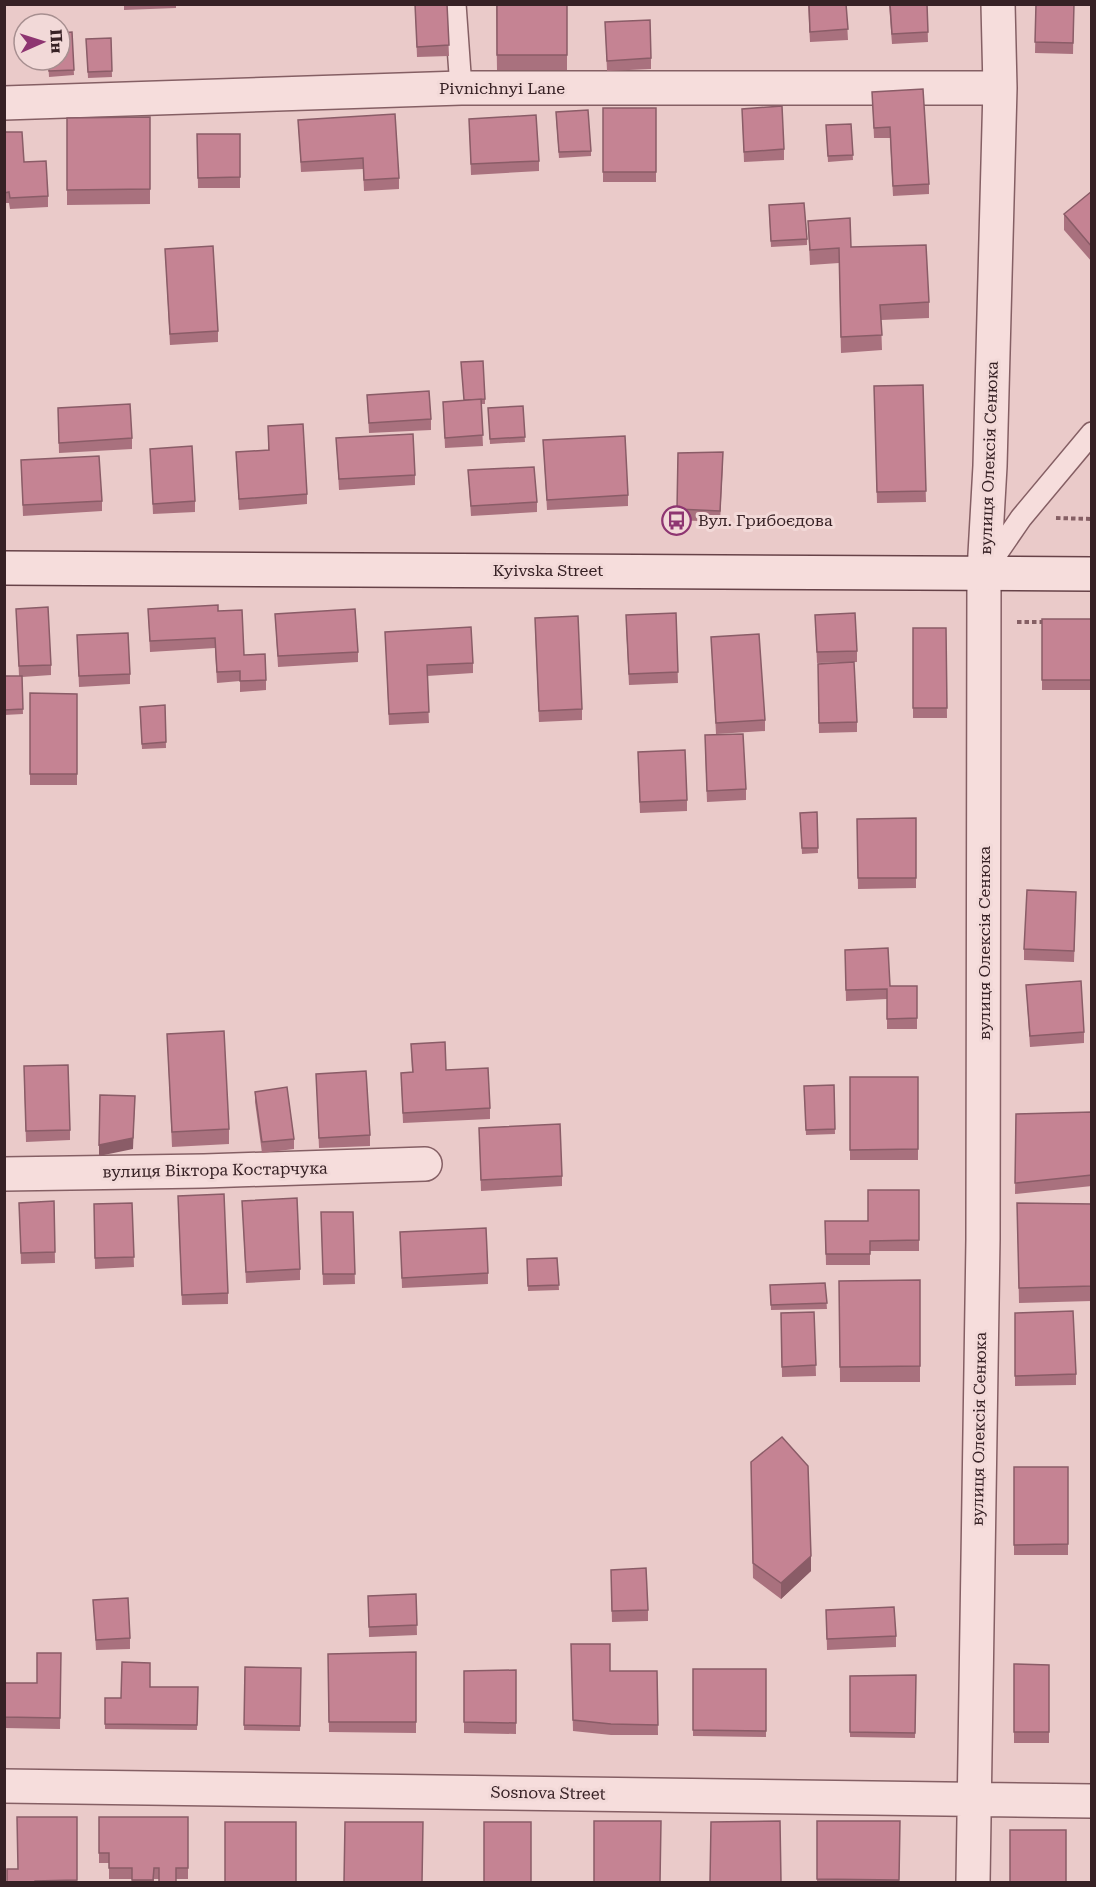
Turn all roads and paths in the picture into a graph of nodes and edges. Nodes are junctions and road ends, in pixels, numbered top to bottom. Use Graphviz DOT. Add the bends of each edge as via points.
graph roads {
  1 [pos="455,4"];
  2 [pos="998,4"];
  3 [pos="461,88"];
  4 [pos="1000,88"];
  5 [pos="4,103"];
  6 [pos="1092,433"];
  7 [pos="4,568"];
  8 [pos="984,572"];
  9 [pos="1092,573"];
  10 [pos="1056,622"];
  11 [pos="984,623"];
  12 [pos="425,1164"];
  13 [pos="4,1174"];
  14 [pos="4,1786"];
  15 [pos="973,1798"];
  16 [pos="1092,1801"];
  17 [pos="973,1882"];
  1 -- 3 [label="lane"];
  2 -- 4 [label="street, вулиця Олексія Сенюка"];
  3 -- 4 [label="street, Pivnichnyi Lane"];
  3 -- 5 [label="street, Pivnichnyi Lane"];
  4 -- 8 [label="street, вулиця Олексія Сенюка"];
  6 -- 8 [label="lane" via="1022,518"];
  7 -- 8 [label="street, Kyivska Street"];
  8 -- 9 [label="street, Kyivska Street"];
  8 -- 11 [label="street, вулиця Олексія Сенюка"];
  10 -- 11 [label="path"];
  11 -- 15 [label="street, вулиця Олексія Сенюка" via="983,1239"];
  12 -- 13 [label="street, вулиця Віктора Костарчука"];
  14 -- 15 [label="street, Sosnova Street"];
  15 -- 16 [label="street, Sosnova Street"];
  15 -- 17 [label="street, вулиця Олексія Сенюка"];
}
